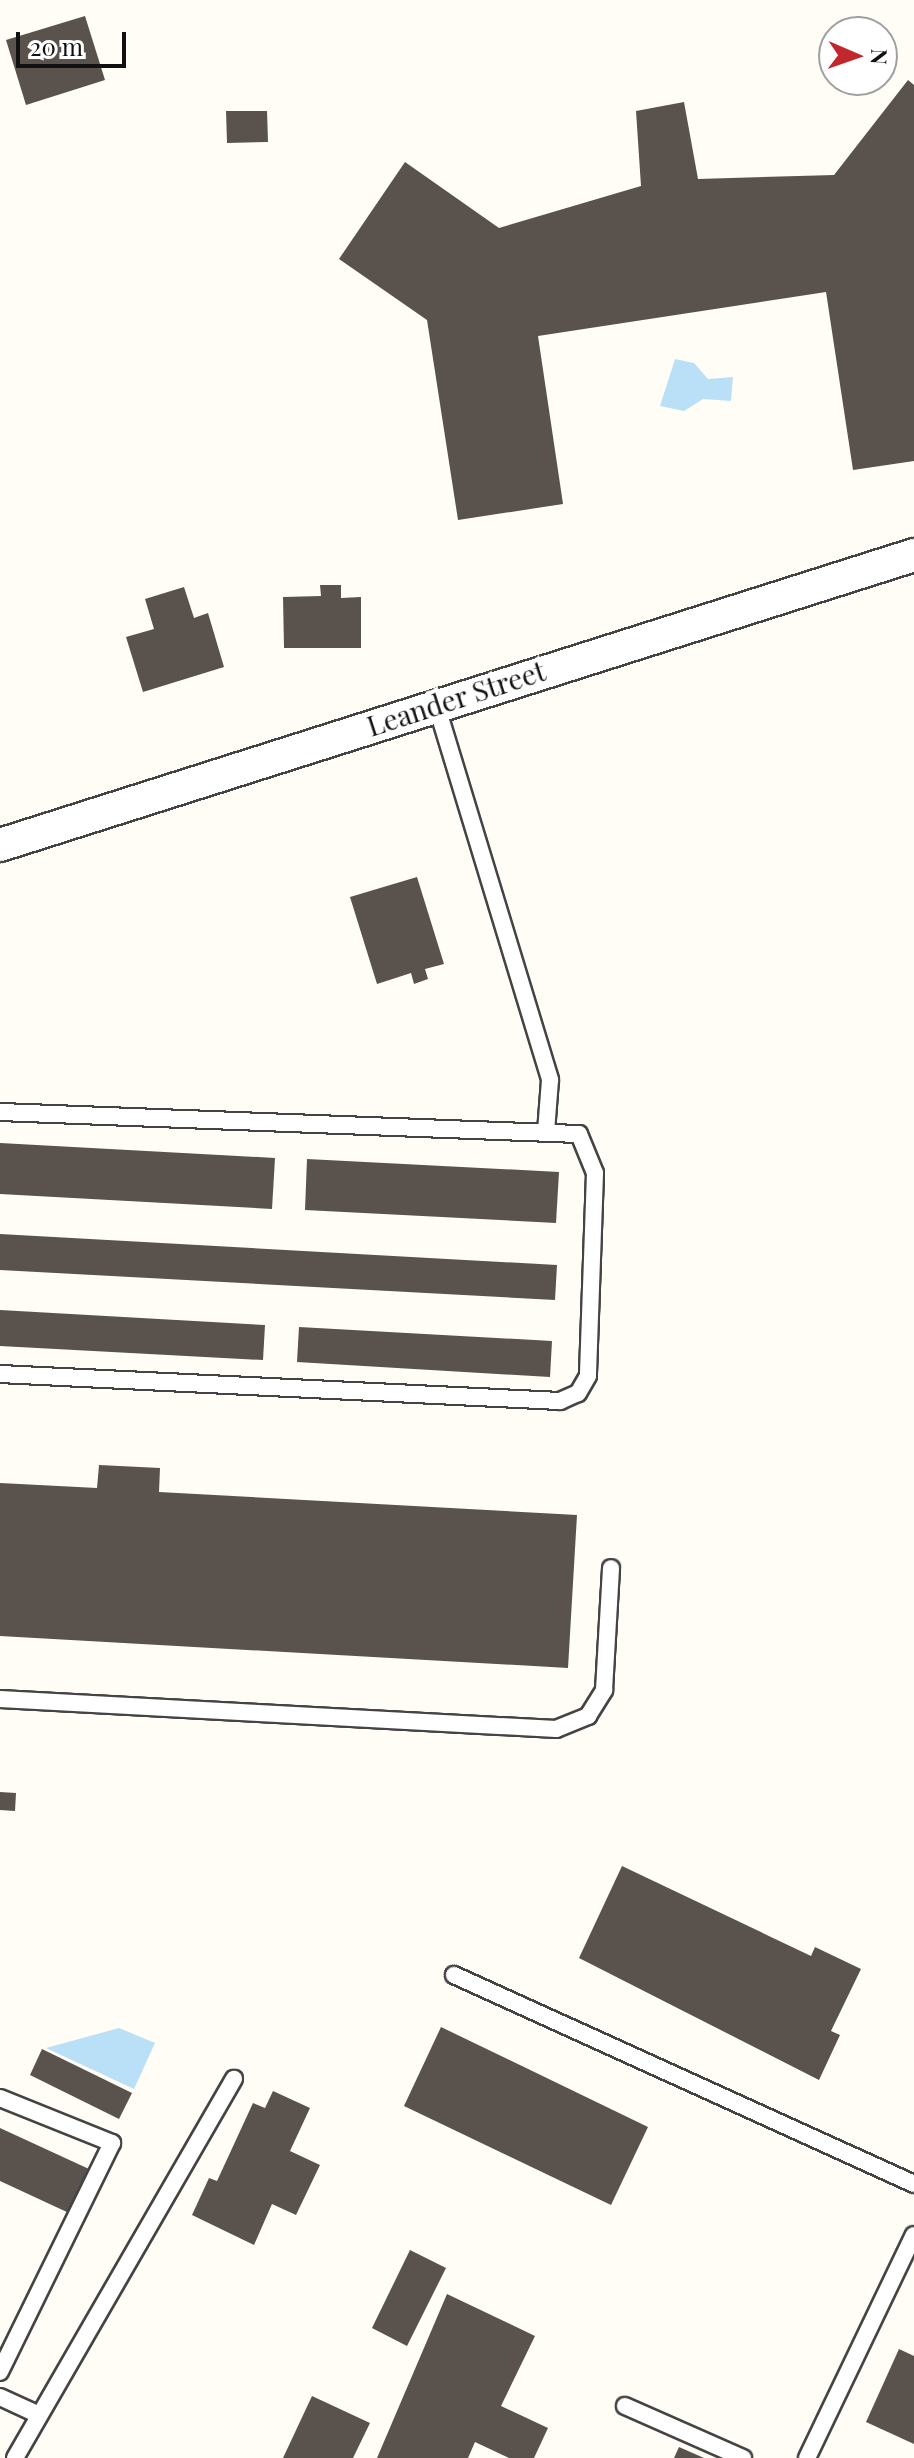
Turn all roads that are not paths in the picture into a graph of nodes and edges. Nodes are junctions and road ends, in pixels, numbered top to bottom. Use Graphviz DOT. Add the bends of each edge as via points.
graph roads {
  1 [pos="914,555"];
  2 [pos="436,704"];
  3 [pos="0,845"];
  4 [pos="0,1112"];
  5 [pos="546,1132"];
  6 [pos="0,1374"];
  7 [pos="611,1568"];
  8 [pos="0,1699"];
  9 [pos="454,1975"];
  10 [pos="234,2079"];
  11 [pos="0,2098"];
  12 [pos="914,2184"];
  13 [pos="914,2235"];
  14 [pos="0,2372"];
  15 [pos="0,2397"];
  16 [pos="625,2406"];
  17 [pos="37,2414"];
  18 [pos="15,2458"];
  19 [pos="743,2458"];
  20 [pos="807,2458"];
  1 -- 2 [label="street, Leander Street"];
  2 -- 3 [label="street, Leander Street"];
  2 -- 5 [label="lane" via="550,1080"];
  4 -- 5 [label="lane"];
  5 -- 6 [label="lane" via="579,1134 595,1173 588,1376 578,1393 560,1401"];
  7 -- 8 [label="lane" via="604,1690 588,1716 556,1729"];
  9 -- 12 [label="lane"];
  10 -- 17 [label="lane" via="167,2205"];
  11 -- 14 [label="lane" via="112,2143"];
  13 -- 20 [label="lane"];
  15 -- 17 [label="lane"];
  16 -- 19 [label="lane"];
  17 -- 18 [label="lane"];
}
